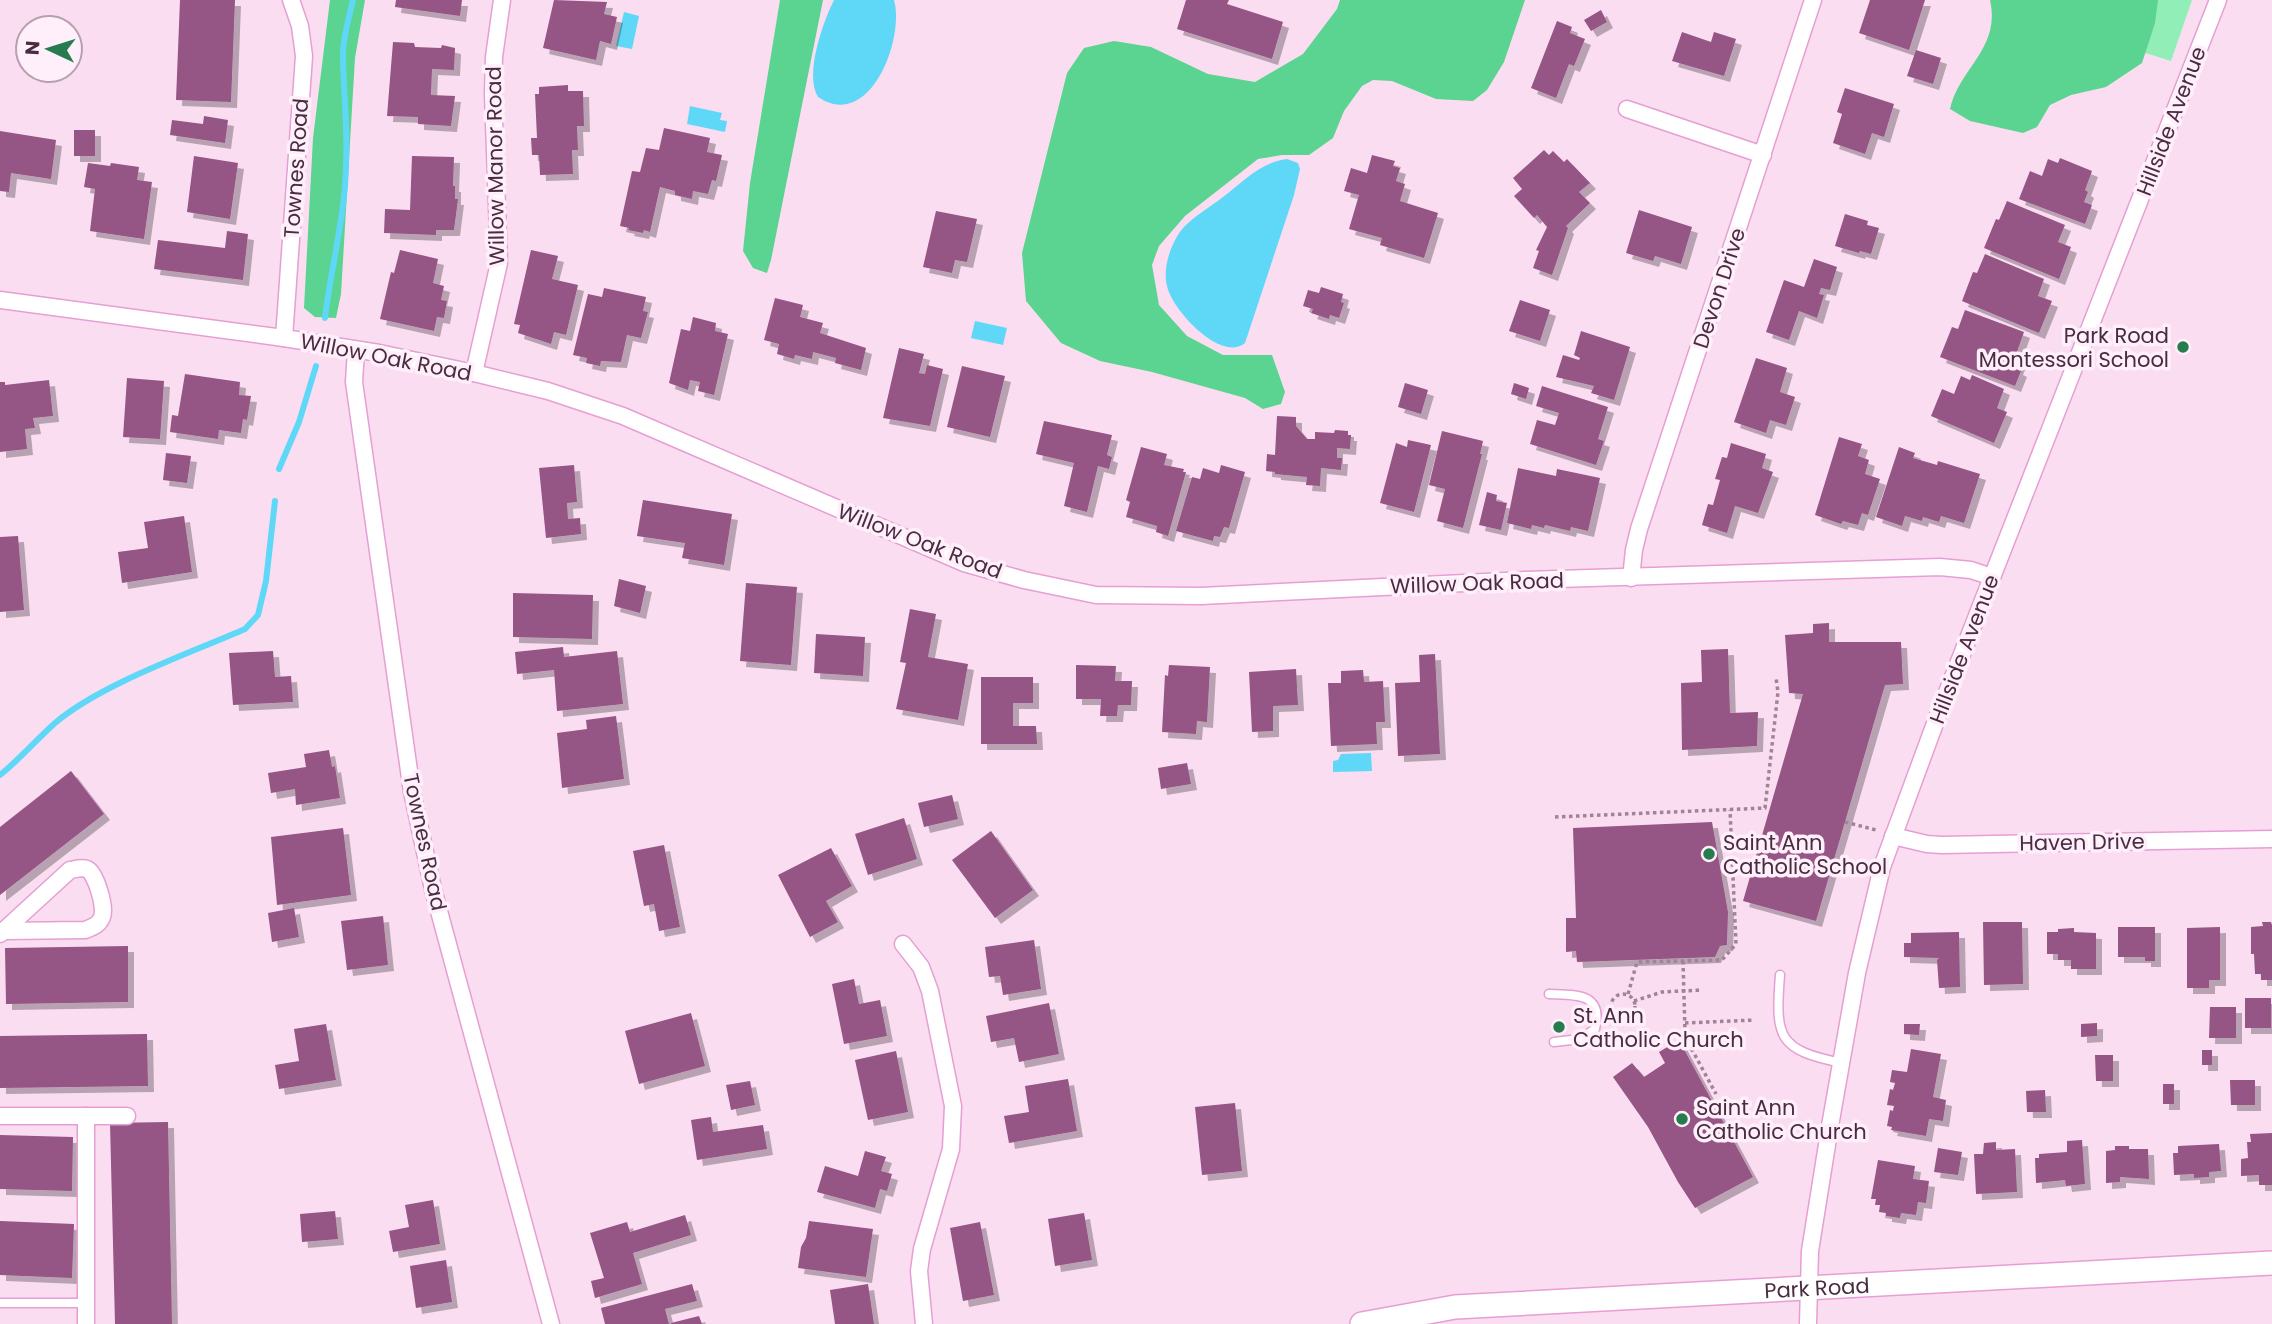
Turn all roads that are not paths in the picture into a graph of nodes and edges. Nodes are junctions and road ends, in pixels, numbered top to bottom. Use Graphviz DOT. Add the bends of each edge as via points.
graph roads {
  1 [pos="291,0"];
  2 [pos="502,0"];
  3 [pos="1813,0"];
  4 [pos="2218,0"];
  5 [pos="1627,109"];
  6 [pos="1763,155"];
  7 [pos="0,300"];
  8 [pos="284,338"];
  9 [pos="356,350"];
  10 [pos="474,373"];
  11 [pos="1631,578"];
  12 [pos="1992,578"];
  13 [pos="1893,836"];
  14 [pos="2272,839"];
  15 [pos="2,933"];
  16 [pos="903,944"];
  17 [pos="1780,975"];
  18 [pos="1549,994"];
  19 [pos="1554,1042"];
  20 [pos="1842,1063"];
  21 [pos="0,1116"];
  22 [pos="86,1116"];
  23 [pos="127,1116"];
  24 [pos="2272,1263"];
  25 [pos="1808,1289"];
  26 [pos="0,1303"];
  27 [pos="86,1303"];
  28 [pos="86,1324"];
  29 [pos="551,1324"];
  30 [pos="923,1324"];
  31 [pos="1362,1324"];
  32 [pos="1808,1324"];
  1 -- 8 [label="street, Townes Road" via="304,56"];
  2 -- 10 [label="street, Willow Manor Road" via="493,75 499,263"];
  3 -- 6 [label="street, Devon Drive"];
  4 -- 12 [label="street, Hillside Avenue"];
  5 -- 6 [label="street"];
  6 -- 11 [label="street, Devon Drive" via="1636,541"];
  7 -- 8 [label="street, Willow Oak Road"];
  8 -- 9 [label="street, Willow Oak Road"];
  9 -- 10 [label="street, Willow Oak Road"];
  9 -- 29 [label="street, Townes Road" via="354,382 412,792 433,889"];
  10 -- 11 [label="street, Willow Oak Road" via="611,411 964,563 1077,592 1201,596"];
  11 -- 12 [label="street, Willow Oak Road" via="1940,567"];
  12 -- 13 [label="street, Hillside Avenue"];
  13 -- 14 [label="street, Haven Drive" via="1942,845"];
  13 -- 20 [label="street, Hillside Avenue" via="1869,916"];
  15 -- 15 [label="street" via="96,926 103,907 93,874 88,869 71,870"];
  16 -- 30 [label="street" via="921,967 930,991 953,1106 951,1149 922,1249"];
  17 -- 20 [label="lane" via="1779,1019 1787,1041 1799,1052"];
  18 -- 19 [label="lane" via="1581,995 1590,1000 1598,1017 1595,1029 1580,1038"];
  20 -- 25 [label="street, Hillside Avenue" via="1810,1251"];
  21 -- 22 [label="street"];
  22 -- 23 [label="street"];
  22 -- 27 [label="street"];
  24 -- 25 [label="main road, Park Road"];
  25 -- 31 [label="main road, Park Road" via="1455,1307"];
  25 -- 32 [label="street, Hillside Avenue"];
  26 -- 27 [label="lane"];
  27 -- 28 [label="street"];
}
